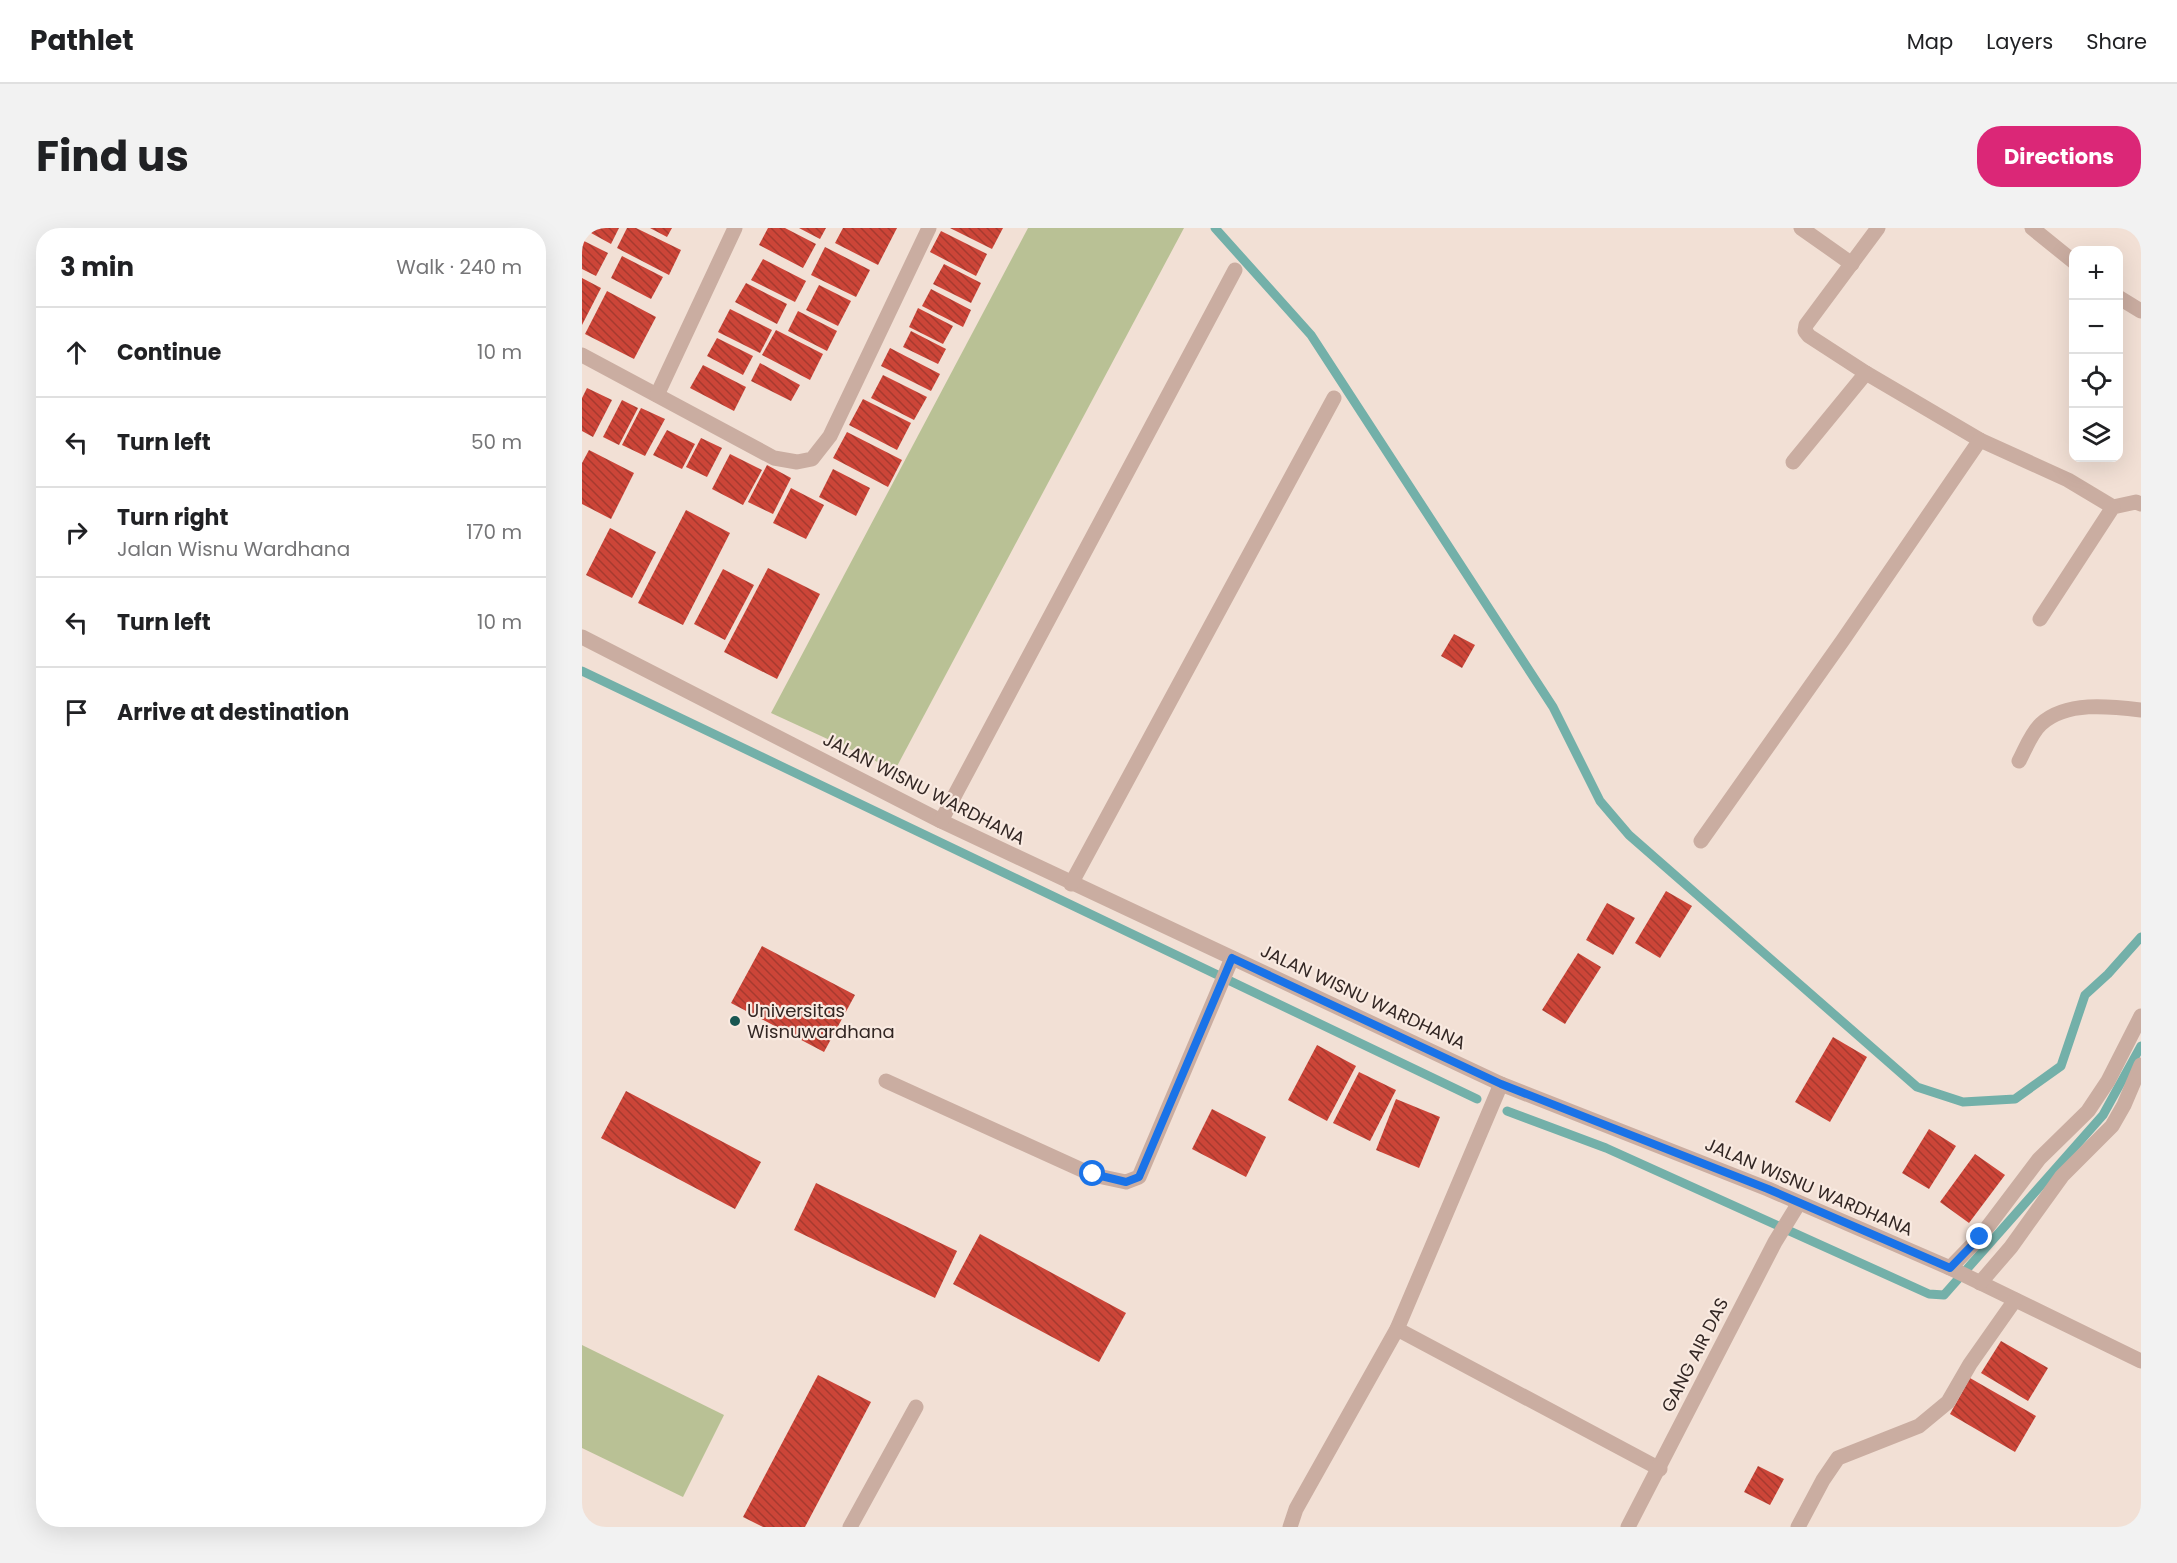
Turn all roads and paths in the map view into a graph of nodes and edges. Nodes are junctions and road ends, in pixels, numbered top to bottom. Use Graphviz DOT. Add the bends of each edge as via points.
graph roads {
  1 [pos="735,228"];
  2 [pos="929,228"];
  3 [pos="1801,228"];
  4 [pos="1878,228"];
  5 [pos="2032,228"];
  6 [pos="2069,259"];
  7 [pos="1852,264"];
  8 [pos="1235,270"];
  9 [pos="2123,300"];
  10 [pos="2141,311"];
  11 [pos="582,355"];
  12 [pos="1866,373"];
  13 [pos="657,395"];
  14 [pos="1334,398"];
  15 [pos="1980,440"];
  16 [pos="1793,462"];
  17 [pos="2139,499"];
  18 [pos="2113,507"];
  19 [pos="2040,619"];
  20 [pos="582,637"];
  21 [pos="2141,710"];
  22 [pos="2019,761"];
  23 [pos="941,821"];
  24 [pos="1701,841"];
  25 [pos="1071,884"];
  26 [pos="1232,958"];
  27 [pos="2141,1016"];
  28 [pos="2141,1065"];
  29 [pos="886,1081"];
  30 [pos="1501,1084"];
  31 [pos="2041,1161"];
  32 [pos="2060,1174"];
  33 [pos="1800,1203"];
  34 [pos="1952,1269"];
  35 [pos="1977,1281"];
  36 [pos="2015,1300"];
  37 [pos="1397,1329"];
  38 [pos="2141,1361"];
  39 [pos="916,1407"];
  40 [pos="1660,1469"];
  41 [pos="850,1527"];
  42 [pos="1290,1527"];
  43 [pos="1628,1527"];
  44 [pos="1798,1527"];
  1 -- 13 [label="street"];
  2 -- 13 [label="street" via="830,436 812,459 797,462 774,458"];
  3 -- 7 [label="street"];
  4 -- 7 [label="street"];
  5 -- 6 [label="street"];
  7 -- 12 [label="street" via="1805,331"];
  8 -- 23 [label="street"];
  9 -- 10 [label="street"];
  11 -- 13 [label="street"];
  12 -- 15 [label="street"];
  12 -- 16 [label="street"];
  14 -- 25 [label="street"];
  15 -- 18 [label="street" via="2068,480"];
  15 -- 24 [label="street"];
  17 -- 18 [label="street"];
  18 -- 19 [label="street"];
  20 -- 23 [label="street, JALAN WISNU WARDHANA"];
  21 -- 22 [label="street" via="2109,706 2058,712 2039,726"];
  23 -- 25 [label="street, JALAN WISNU WARDHANA"];
  25 -- 26 [label="street, JALAN WISNU WARDHANA"];
  26 -- 29 [label="street" via="1139,1177 1126,1182 1093,1174"];
  26 -- 30 [label="street, JALAN WISNU WARDHANA"];
  27 -- 31 [label="street" via="2108,1081 2088,1110"];
  28 -- 32 [label="street" via="2112,1126"];
  30 -- 33 [label="street, JALAN WISNU WARDHANA"];
  30 -- 37 [label="street"];
  31 -- 32 [label="street"];
  31 -- 34 [label="street"];
  32 -- 35 [label="street" via="2011,1247"];
  33 -- 34 [label="street, JALAN WISNU WARDHANA"];
  33 -- 40 [label="street, GANG AIR DAS" via="1775,1242"];
  34 -- 35 [label="street, JALAN WISNU WARDHANA"];
  35 -- 36 [label="street, JALAN WISNU WARDHANA"];
  36 -- 38 [label="street, JALAN WISNU WARDHANA"];
  36 -- 44 [label="street" via="1948,1402 1919,1426 1838,1458"];
  37 -- 40 [label="street"];
  37 -- 42 [label="street" via="1296,1509"];
  39 -- 41 [label="street"];
  40 -- 43 [label="street, GANG AIR DAS"];
}
